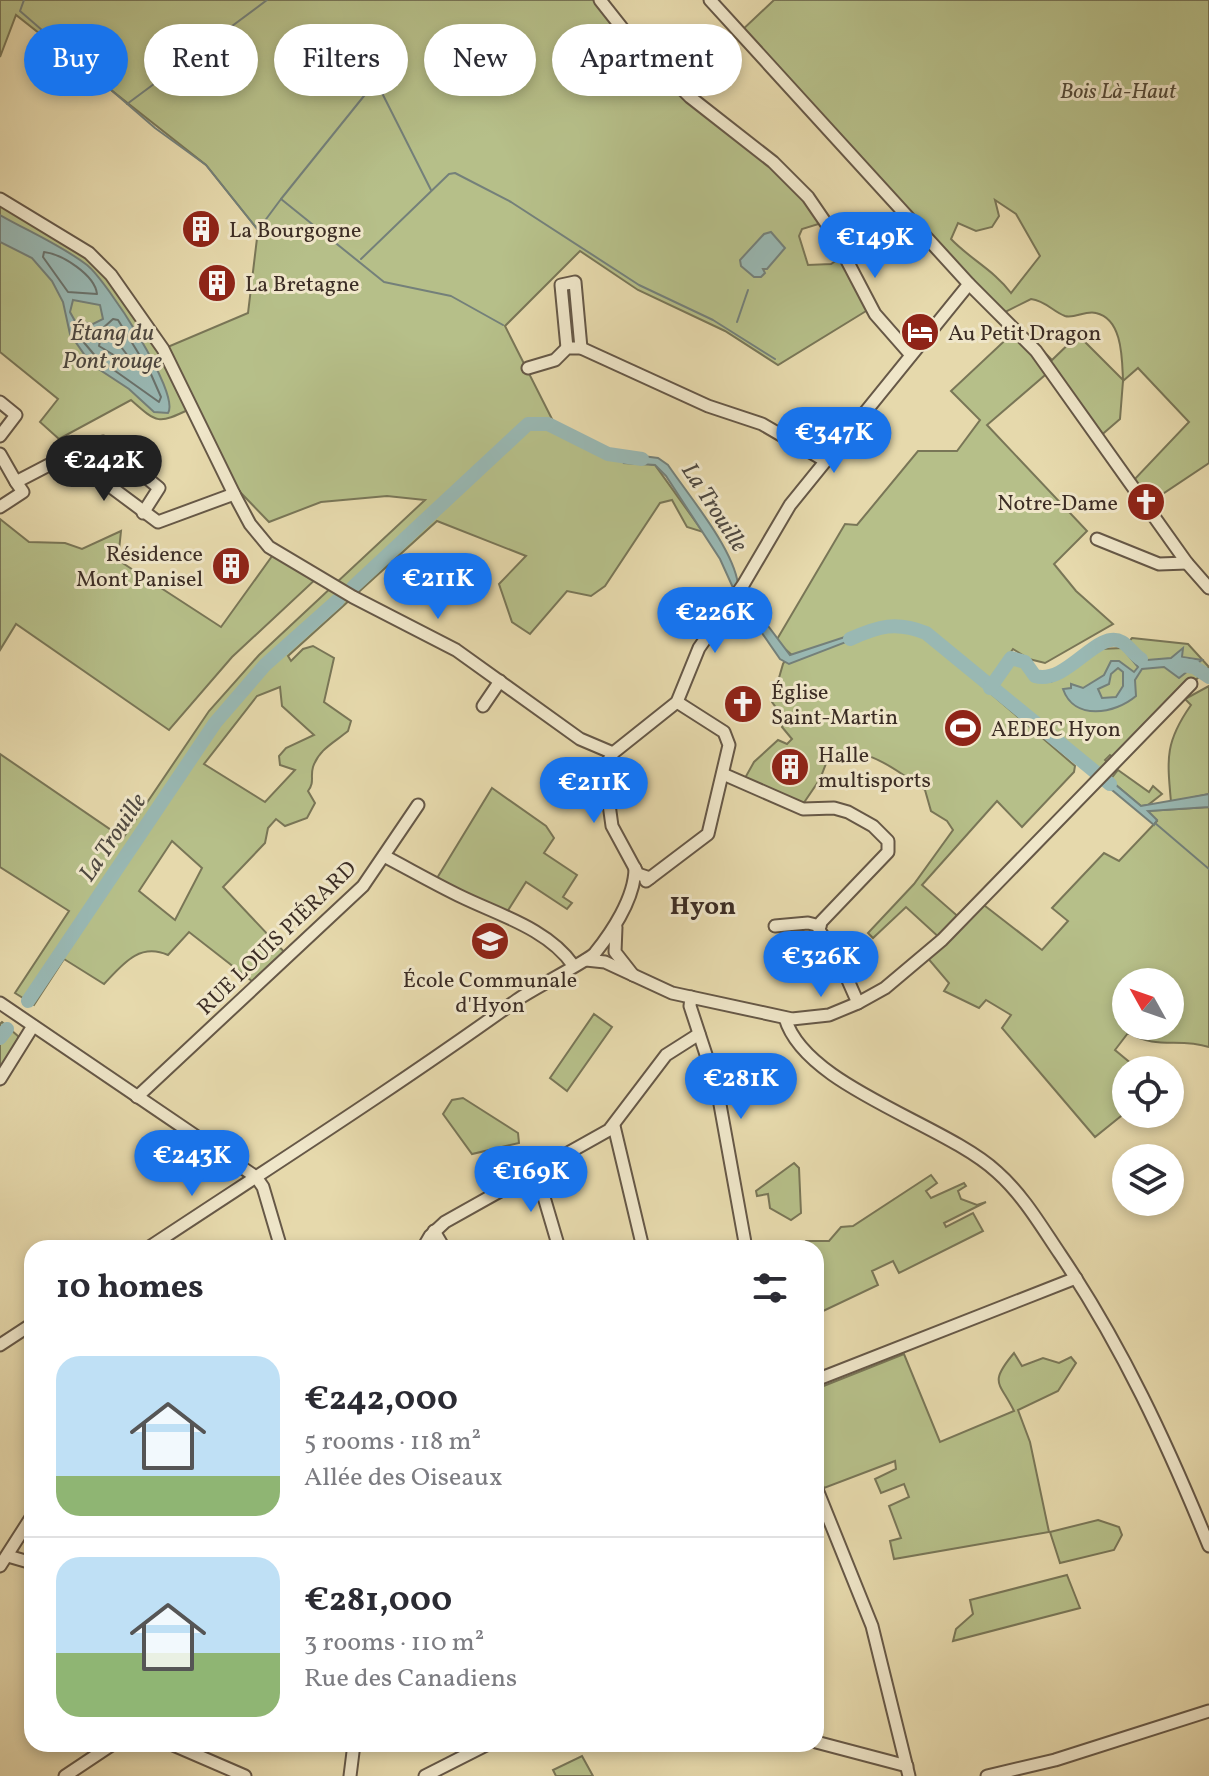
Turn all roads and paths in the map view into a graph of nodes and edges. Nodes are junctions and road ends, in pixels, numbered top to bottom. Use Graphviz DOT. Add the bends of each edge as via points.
graph roads {
  1 [pos="600,0"];
  2 [pos="710,0"];
  3 [pos="0,199"];
  4 [pos="969,284"];
  5 [pos="567,348"];
  6 [pos="581,348"];
  7 [pos="911,355"];
  8 [pos="528,368"];
  9 [pos="0,402"];
  10 [pos="0,436"];
  11 [pos="0,454"];
  12 [pos="68,455"];
  13 [pos="824,460"];
  14 [pos="16,482"];
  15 [pos="234,494"];
  16 [pos="0,507"];
  17 [pos="143,513"];
  18 [pos="1097,539"];
  19 [pos="1187,563"];
  20 [pos="1209,588"];
  21 [pos="500,681"];
  22 [pos="1191,684"];
  23 [pos="677,702"];
  24 [pos="483,706"];
  25 [pos="580,739"];
  26 [pos="613,753"];
  27 [pos="604,768"];
  28 [pos="723,774"];
  29 [pos="418,805"];
  30 [pos="384,856"];
  31 [pos="641,873"];
  32 [pos="628,896"];
  33 [pos="775,925"];
  34 [pos="820,926"];
  35 [pos="611,947"];
  36 [pos="596,958"];
  37 [pos="573,965"];
  38 [pos="633,975"];
  39 [pos="691,997"];
  40 [pos="858,1003"];
  41 [pos="5,1006"];
  42 [pos="785,1018"];
  43 [pos="33,1026"];
  44 [pos="699,1034"];
  45 [pos="0,1079"];
  46 [pos="137,1097"];
  47 [pos="614,1126"];
  48 [pos="536,1170"];
  49 [pos="256,1177"];
  50 [pos="434,1231"];
  51 [pos="160,1240"];
  52 [pos="279,1240"];
  53 [pos="428,1240"];
  54 [pos="439,1240"];
  55 [pos="557,1240"];
  56 [pos="641,1240"];
  57 [pos="745,1240"];
  58 [pos="1076,1278"];
  59 [pos="24,1329"];
  60 [pos="0,1345"];
  61 [pos="824,1377"];
  62 [pos="824,1507"];
  63 [pos="24,1529"];
  64 [pos="1209,1546"];
  65 [pos="4,1561"];
  66 [pos="24,1562"];
  67 [pos="1209,1711"];
  68 [pos="824,1745"];
  69 [pos="101,1752"];
  70 [pos="190,1752"];
  71 [pos="353,1752"];
  72 [pos="472,1752"];
  73 [pos="908,1771"];
  74 [pos="65,1776"];
  75 [pos="245,1776"];
  76 [pos="350,1776"];
  77 [pos="425,1776"];
  78 [pos="987,1776"];
  1 -- 7 [label="street" via="690,97 773,162 808,197 875,314"];
  2 -- 4 [label="street"];
  3 -- 15 [label="street" via="89,253 111,275 163,349"];
  4 -- 7 [label="street"];
  4 -- 19 [label="street" via="1045,362"];
  5 -- 6 [label="street"];
  5 -- 6 [label="street" via="561,285 575,282"];
  5 -- 8 [label="street" via="555,360"];
  6 -- 13 [label="street" via="708,406 762,424"];
  7 -- 13 [label="street"];
  9 -- 10 [label="street" via="16,415"];
  11 -- 14 [label="street"];
  12 -- 14 [label="street"];
  12 -- 17 [label="street"];
  12 -- 17 [label="street" via="103,442 159,488"];
  13 -- 23 [label="street" via="689,666"];
  14 -- 16 [label="street" via="23,492"];
  15 -- 17 [label="street" via="162,522"];
  15 -- 21 [label="street" via="269,547 456,650"];
  18 -- 19 [label="street" via="1156,566"];
  19 -- 20 [label="street"];
  21 -- 24 [label="street"];
  21 -- 25 [label="street"];
  22 -- 40 [label="street" via="916,965"];
  23 -- 26 [label="street"];
  23 -- 28 [label="street" via="724,732 729,745"];
  25 -- 26 [label="street"];
  25 -- 27 [label="street"];
  26 -- 27 [label="street"];
  27 -- 31 [label="street" via="612,826"];
  28 -- 31 [label="street" via="708,834"];
  28 -- 34 [label="street" via="803,809 848,812 888,841 888,852"];
  29 -- 30 [label="street"];
  30 -- 37 [label="street, RUE LOUIS PIÉRARD" via="517,921 565,953"];
  30 -- 46 [label="street, RUE LOUIS PIÉRARD" via="363,886"];
  31 -- 32 [label="street"];
  31 -- 32 [label="street"];
  32 -- 35 [label="street"];
  33 -- 34 [label="street"];
  34 -- 40 [label="street"];
  35 -- 36 [label="street" via="599,945"];
  35 -- 36 [label="street" via="611,960"];
  35 -- 38 [label="street"];
  36 -- 37 [label="street"];
  36 -- 38 [label="street"];
  37 -- 49 [label="street"];
  38 -- 39 [label="street"];
  39 -- 42 [label="street"];
  39 -- 44 [label="street"];
  40 -- 42 [label="street" via="829,1015"];
  41 -- 43 [label="street"];
  42 -- 58 [label="street" via="817,1065 995,1169 1027,1205"];
  43 -- 45 [label="street"];
  43 -- 46 [label="street"];
  44 -- 47 [label="street" via="666,1055"];
  44 -- 57 [label="street" via="717,1088"];
  46 -- 49 [label="street"];
  47 -- 48 [label="street"];
  47 -- 56 [label="street"];
  48 -- 50 [label="street"];
  48 -- 55 [label="street"];
  49 -- 51 [label="street"];
  49 -- 52 [label="street"];
  50 -- 53 [label="street"];
  50 -- 54 [label="street"];
  58 -- 61 [label="street"];
  58 -- 64 [label="street" via="1153,1412"];
  59 -- 60 [label="street"];
  62 -- 73 [label="street" via="869,1618"];
  63 -- 65 [label="street"];
  65 -- 66 [label="street"];
  67 -- 78 [label="street"];
  68 -- 73 [label="street"];
  69 -- 74 [label="street"];
  70 -- 75 [label="street"];
  71 -- 76 [label="street"];
  72 -- 77 [label="street"];
}
